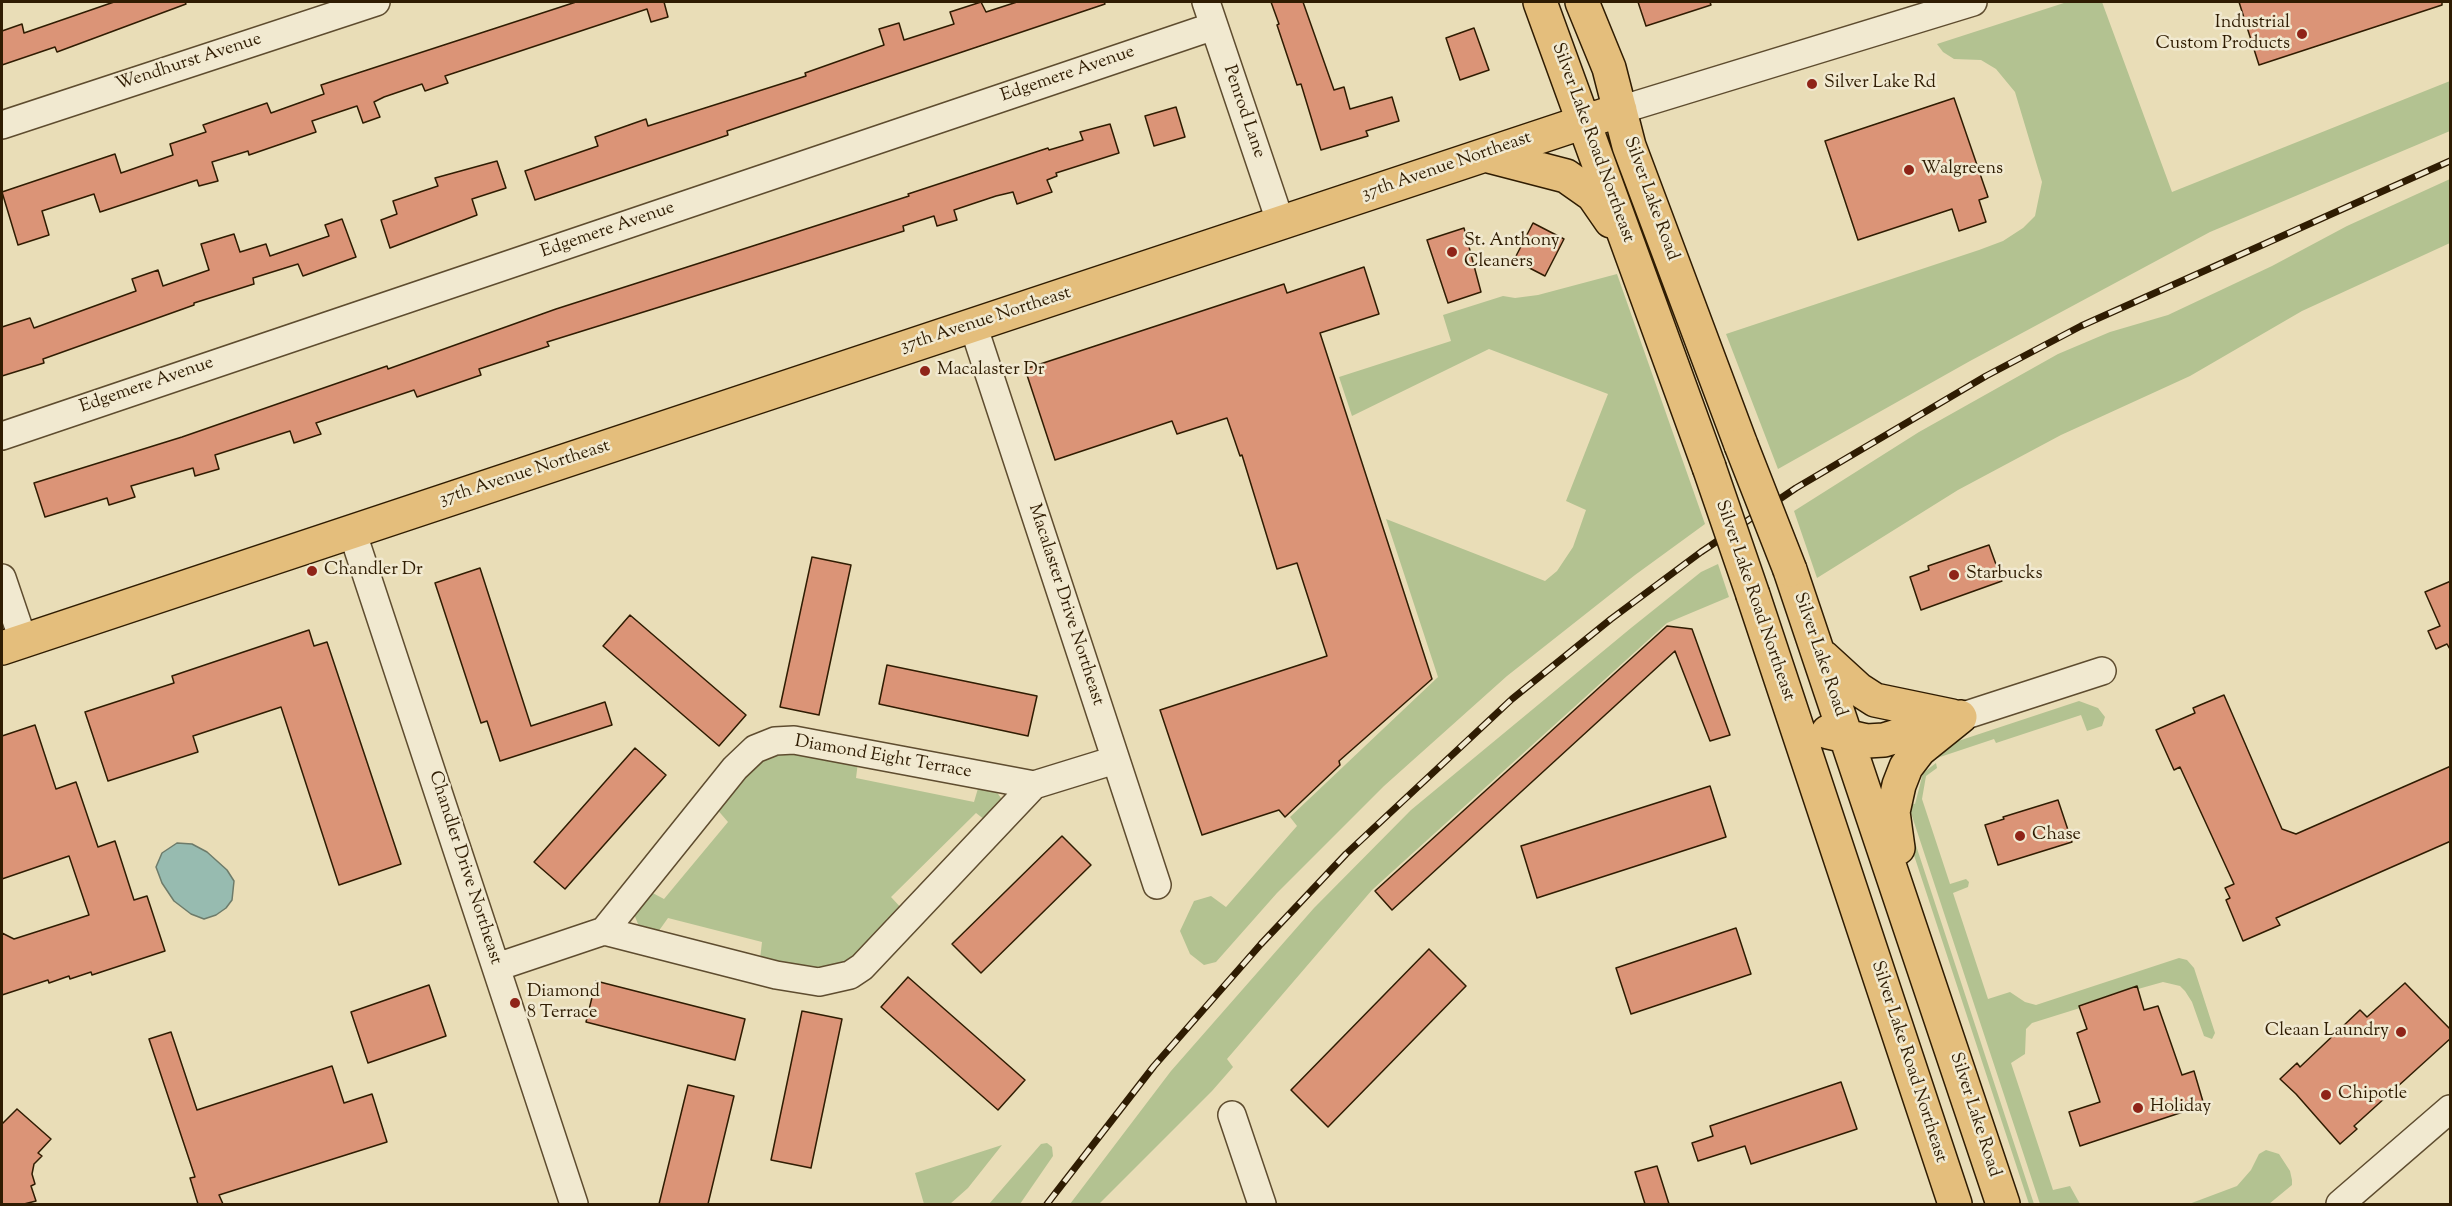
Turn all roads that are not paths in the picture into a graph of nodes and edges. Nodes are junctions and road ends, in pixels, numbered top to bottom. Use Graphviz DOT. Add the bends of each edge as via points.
graph roads {
  1 [pos="376,2"];
  2 [pos="1540,2"];
  3 [pos="1582,2"];
  4 [pos="1973,2"];
  5 [pos="1901,13"];
  6 [pos="1210,14"];
  7 [pos="1620,110"];
  8 [pos="1584,121"];
  9 [pos="2,125"];
  10 [pos="1485,154"];
  11 [pos="1281,224"];
  12 [pos="1631,250"];
  13 [pos="972,326"];
  14 [pos="2,436"];
  15 [pos="352,531"];
  16 [pos="2,578"];
  17 [pos="12,644"];
  18 [pos="1820,653"];
  19 [pos="2102,671"];
  20 [pos="1787,699"];
  21 [pos="1959,717"];
  22 [pos="1847,737"];
  23 [pos="1115,760"];
  24 [pos="1034,785"];
  25 [pos="1157,885"];
  26 [pos="1909,917"];
  27 [pos="604,932"];
  28 [pos="497,967"];
  29 [pos="2451,1109"];
  30 [pos="1232,1115"];
  31 [pos="574,1204"];
  32 [pos="1262,1204"];
  33 [pos="1955,1204"];
  34 [pos="2003,1204"];
  35 [pos="2340,1204"];
  1 -- 9 [label="street, Wendhurst Avenue"];
  2 -- 8 [label="main road, Silver Lake Road Northeast"];
  3 -- 7 [label="main road" via="1609,68"];
  4 -- 5 [label="street, 37th Avenue Northeast"];
  5 -- 7 [label="street, 37th Avenue Northeast"];
  6 -- 11 [label="street, Penrod Lane"];
  6 -- 14 [label="street, Edgemere Avenue"];
  7 -- 8 [label="main road, 37th Avenue Northeast"];
  7 -- 18 [label="main road, Silver Lake Road, bridge" via="1633,157"];
  8 -- 10 [label="main road, 37th Avenue Northeast"];
  8 -- 12 [label="main road, Silver Lake Road Northeast"];
  10 -- 11 [label="main road, 37th Avenue Northeast"];
  10 -- 12 [label="main road" via="1576,181 1593,195"];
  11 -- 13 [label="main road, 37th Avenue Northeast"];
  12 -- 20 [label="main road, Silver Lake Road Northeast, bridge"];
  13 -- 15 [label="main road, 37th Avenue Northeast"];
  13 -- 23 [label="street, Macalaster Drive Northeast"];
  15 -- 17 [label="main road, 37th Avenue Northeast"];
  15 -- 28 [label="street, Chandler Drive Northeast"];
  16 -- 17 [label="street"];
  18 -- 21 [label="main road" via="1875,700"];
  18 -- 22 [label="main road, Silver Lake Road"];
  19 -- 21 [label="street"];
  20 -- 22 [label="main road" via="1822,731"];
  20 -- 33 [label="main road, Silver Lake Road Northeast"];
  21 -- 22 [label="main road" via="1884,740"];
  21 -- 26 [label="main road" via="1919,750 1899,785 1893,812"];
  22 -- 26 [label="main road, Silver Lake Road"];
  23 -- 24 [label="street, Diamond Eight Terrace"];
  23 -- 25 [label="street, Macalaster Drive Northeast"];
  24 -- 27 [label="street, Diamond Eight Terrace" via="850,975 819,982 776,975"];
  24 -- 27 [label="street, Diamond Eight Terrace" via="794,741 775,741 755,749 735,768"];
  26 -- 34 [label="main road, Silver Lake Road"];
  27 -- 28 [label="street"];
  28 -- 31 [label="street, Chandler Drive Northeast"];
  29 -- 35 [label="street"];
  30 -- 32 [label="street"];
}
